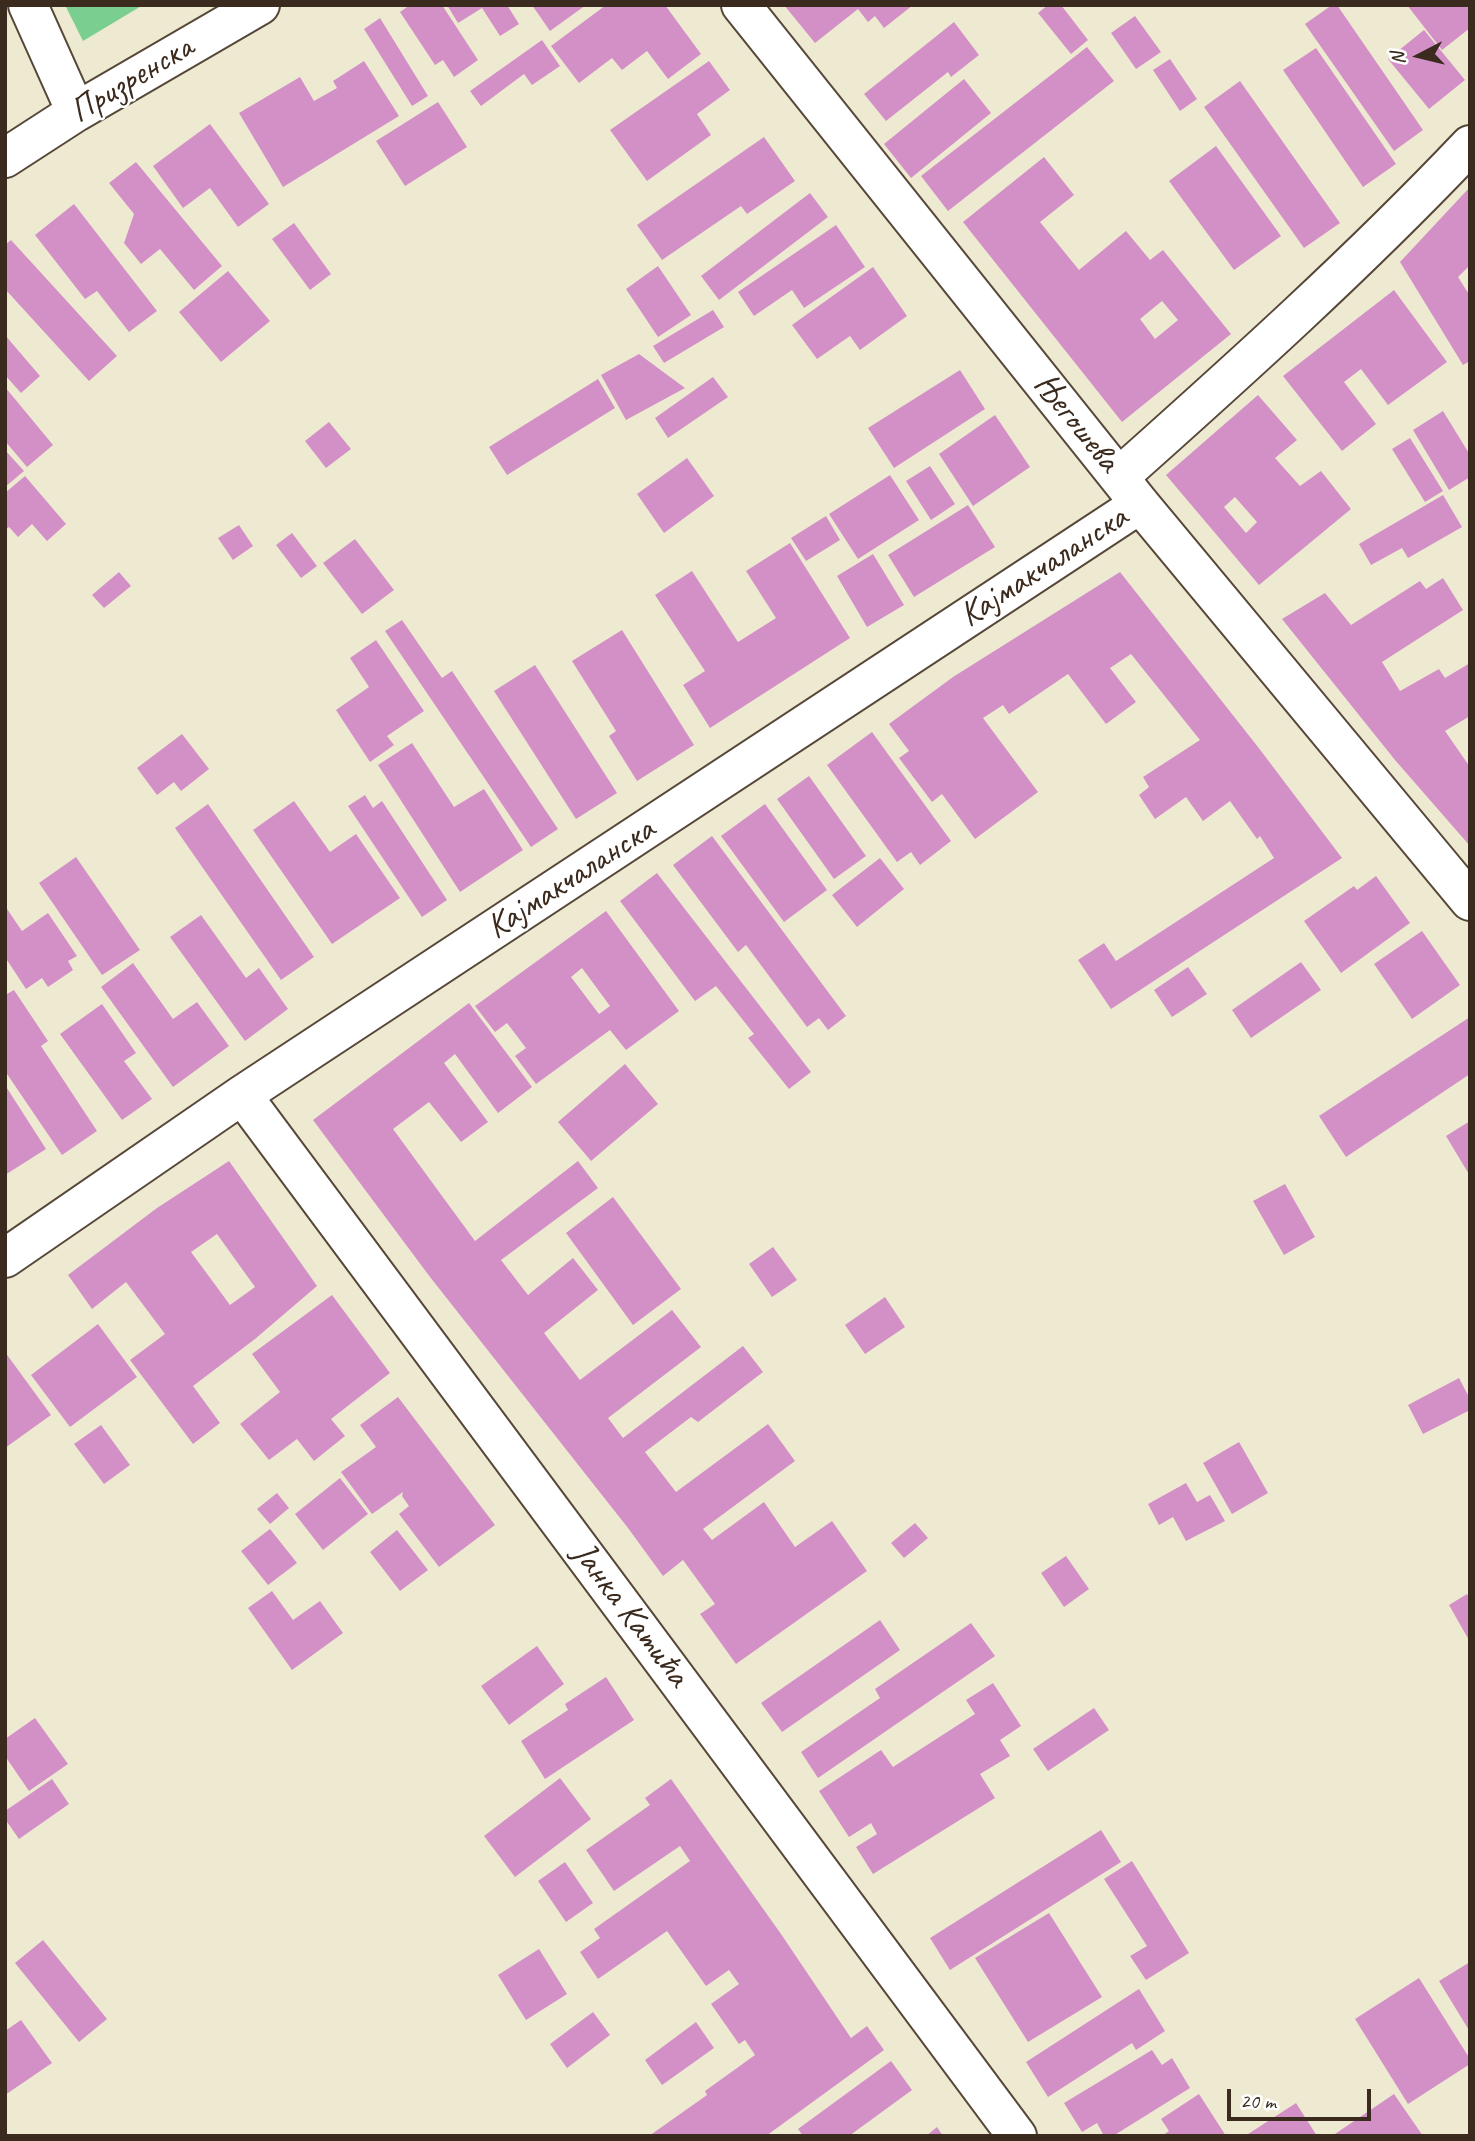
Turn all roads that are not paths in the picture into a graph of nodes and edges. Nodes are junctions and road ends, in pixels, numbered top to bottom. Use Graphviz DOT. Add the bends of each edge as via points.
graph roads {
  1 [pos="28,5"];
  2 [pos="260,5"];
  3 [pos="741,5"];
  4 [pos="76,112"];
  5 [pos="1470,145"];
  6 [pos="5,158"];
  7 [pos="1129,490"];
  8 [pos="1466,889"];
  9 [pos="242,1095"];
  10 [pos="5,1258"];
  11 [pos="1017,2136"];
  1 -- 4 [label="street"];
  2 -- 4 [label="street, Призренска"];
  3 -- 7 [label="street, Његошева"];
  4 -- 6 [label="street, Призренска"];
  5 -- 7 [label="street, Кајмакчаланска" via="1256,355"];
  7 -- 8 [label="street, Његошева"];
  7 -- 9 [label="street, Кајмакчаланска"];
  9 -- 10 [label="street, Кајмакчаланска"];
  9 -- 11 [label="street, Јанка Катића"];
}
